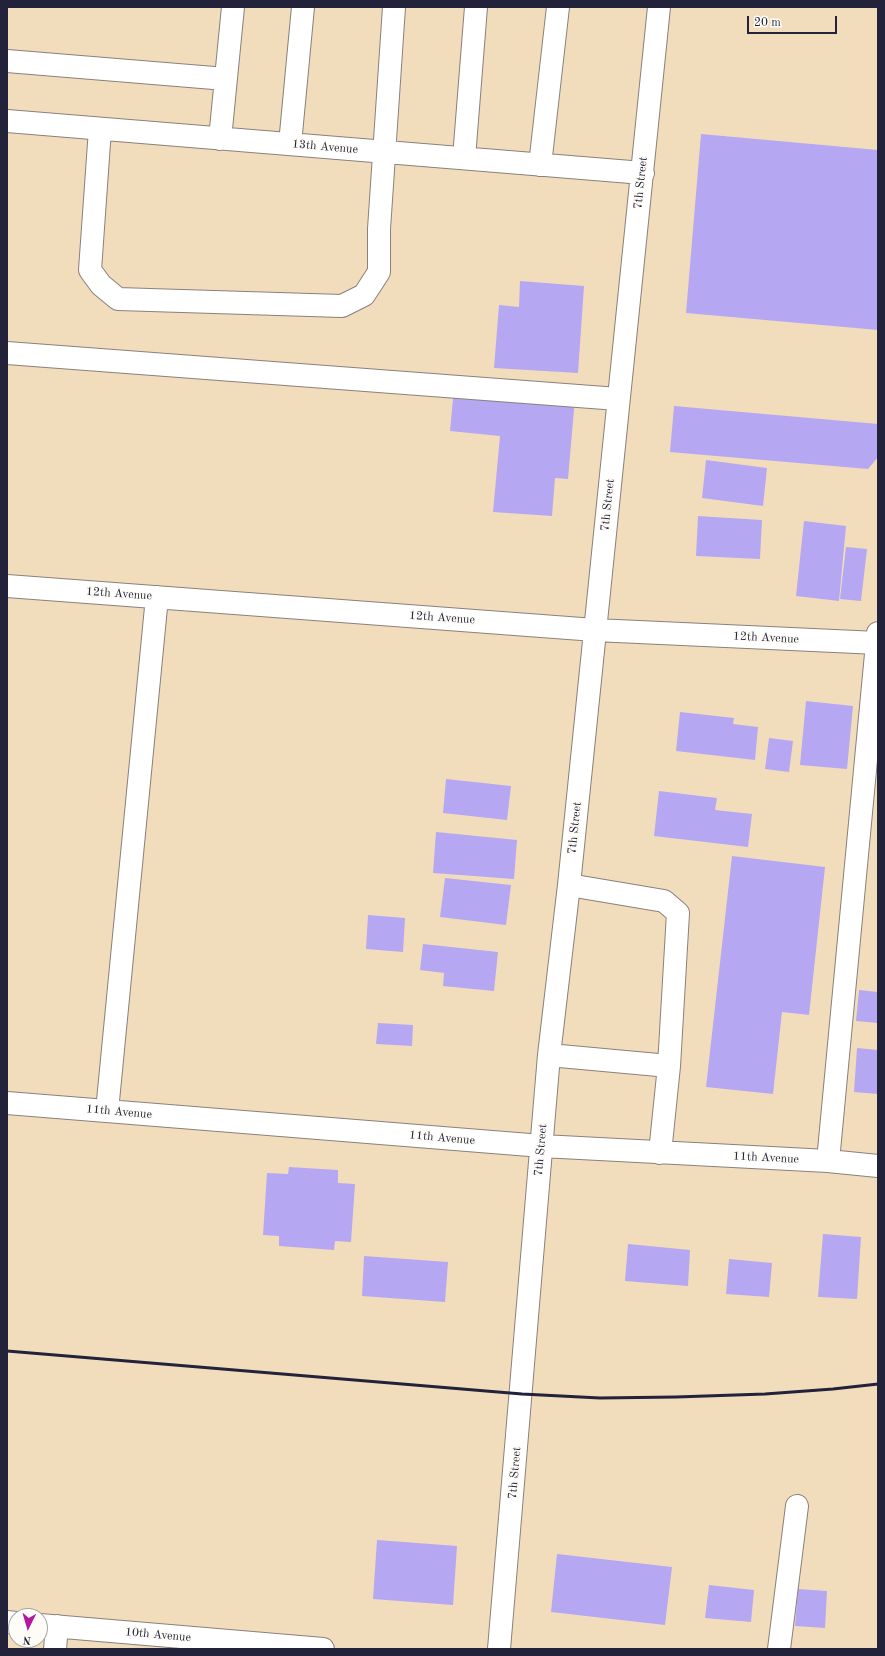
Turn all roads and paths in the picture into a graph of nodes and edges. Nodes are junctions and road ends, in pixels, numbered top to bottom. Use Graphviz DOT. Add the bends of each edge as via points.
graph roads {
  1 [pos="233,7"];
  2 [pos="303,7"];
  3 [pos="394,7"];
  4 [pos="476,7"];
  5 [pos="558,7"];
  6 [pos="659,7"];
  7 [pos="7,61"];
  8 [pos="226,79"];
  9 [pos="7,121"];
  10 [pos="100,129"];
  11 [pos="220,138"];
  12 [pos="290,144"];
  13 [pos="385,152"];
  14 [pos="464,158"];
  15 [pos="540,164"];
  16 [pos="643,173"];
  17 [pos="7,353"];
  18 [pos="618,398"];
  19 [pos="7,586"];
  20 [pos="156,597"];
  21 [pos="595,630"];
  22 [pos="878,640"];
  23 [pos="569,885"];
  24 [pos="549,1056"];
  25 [pos="668,1066"];
  26 [pos="7,1103"];
  27 [pos="107,1111"];
  28 [pos="542,1146"];
  29 [pos="660,1153"];
  30 [pos="828,1161"];
  31 [pos="878,1166"];
  32 [pos="797,1506"];
  33 [pos="49,1626"];
  34 [pos="55,1649"];
  35 [pos="323,1649"];
  36 [pos="499,1649"];
  37 [pos="779,1649"];
  1 -- 8 [label="street"];
  2 -- 12 [label="street"];
  3 -- 13 [label="street"];
  4 -- 14 [label="street"];
  5 -- 15 [label="street"];
  6 -- 16 [label="street, 7th Street"];
  7 -- 8 [label="street"];
  8 -- 11 [label="street"];
  9 -- 10 [label="street, 13th Avenue"];
  10 -- 11 [label="street, 13th Avenue"];
  10 -- 13 [label="street" via="90,270 101,285 118,299 342,306 364,295 379,272 379,229"];
  11 -- 12 [label="street, 13th Avenue"];
  12 -- 13 [label="street, 13th Avenue"];
  13 -- 14 [label="street, 13th Avenue"];
  14 -- 15 [label="street, 13th Avenue"];
  15 -- 16 [label="street, 13th Avenue"];
  16 -- 18 [label="street, 7th Street"];
  17 -- 18 [label="street"];
  18 -- 21 [label="street, 7th Street"];
  19 -- 20 [label="street, 12th Avenue"];
  20 -- 21 [label="street, 12th Avenue"];
  20 -- 27 [label="street"];
  21 -- 22 [label="street, 12th Avenue"];
  21 -- 23 [label="street, 7th Street"];
  22 -- 30 [label="street"];
  23 -- 24 [label="street, 7th Street"];
  23 -- 25 [label="street" via="664,901 678,913"];
  24 -- 25 [label="street"];
  24 -- 28 [label="street, 7th Street"];
  25 -- 29 [label="street"];
  26 -- 27 [label="street, 11th Avenue"];
  27 -- 28 [label="street, 11th Avenue"];
  28 -- 29 [label="street, 11th Avenue"];
  28 -- 36 [label="street, 7th Street"];
  29 -- 30 [label="street, 11th Avenue"];
  30 -- 31 [label="street, 11th Avenue"];
  32 -- 37 [label="street"];
  33 -- 34 [label="street"];
  33 -- 35 [label="street, 10th Avenue"];
}
